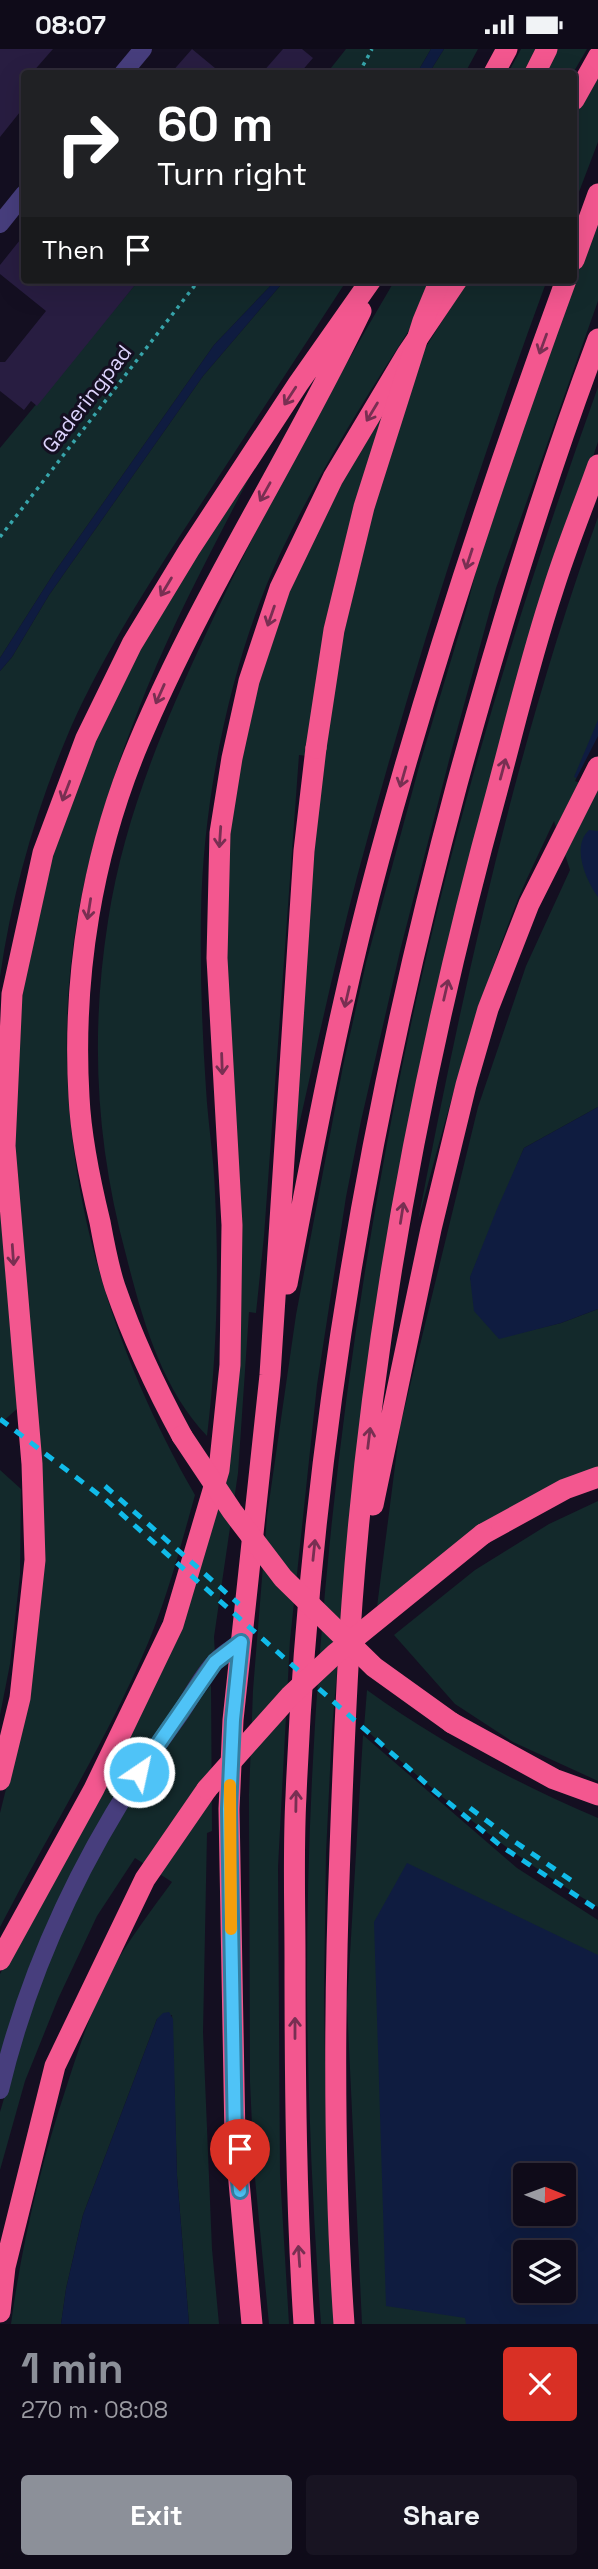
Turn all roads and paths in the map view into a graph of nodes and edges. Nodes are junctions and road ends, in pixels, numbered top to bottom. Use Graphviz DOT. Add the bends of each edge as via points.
graph roads {
  1 [pos="143,49"];
  2 [pos="372,49"];
  3 [pos="507,49"];
  4 [pos="547,49"];
  5 [pos="598,57"];
  6 [pos="126,70"];
  7 [pos="361,70"];
  8 [pos="496,70"];
  9 [pos="536,70"];
  10 [pos="577,95"];
  11 [pos="598,194"];
  12 [pos="21,198"];
  13 [pos="0,224"];
  14 [pos="577,252"];
  15 [pos="196,284"];
  16 [pos="368,284"];
  17 [pos="375,284"];
  18 [pos="438,284"];
  19 [pos="454,284"];
  20 [pos="565,284"];
  21 [pos="598,339"];
  22 [pos="598,465"];
  23 [pos="0,537"];
  24 [pos="598,767"];
  25 [pos="270,1375"];
  26 [pos="598,1477"];
  27 [pos="352,1603"];
  28 [pos="241,1642"];
  29 [pos="0,1780"];
  30 [pos="598,1795"];
  31 [pos="0,1960"];
  32 [pos="0,2090"];
  33 [pos="0,2312"];
  34 [pos="252,2324"];
  35 [pos="304,2324"];
  36 [pos="344,2324"];
  1 -- 6 [label="street"];
  2 -- 7 [label="path"];
  3 -- 8 [label="highway"];
  4 -- 9 [label="highway"];
  5 -- 10 [label="highway"];
  11 -- 14 [label="highway"];
  12 -- 13 [label="street"];
  15 -- 23 [label="path, Gaderingpad"];
  16 -- 29 [label="highway, one-way" via="189,550 132,644 86,738 43,853 12,994 5,1146 32,1464 35,1560 20,1698"];
  17 -- 30 [label="highway, one-way, bridge" via="174,664 138,744 110,823 89,905 79,1024 79,1085 88,1173 114,1286 156,1388 232,1511 283,1577 374,1667 452,1723 554,1779"];
  18 -- 25 [label="highway, bridge" via="364,507 334,631 304,851"];
  19 -- 31 [label="highway, one-way" via="333,478 280,588 248,681 220,833 217,958 232,1225 230,1365 219,1470 173,1625 94,1789"];
  20 -- 25 [label="highway, one-way" via="434,666 378,861 321,1106"];
  35 -- 21 [label="highway, one-way" via="296,2209 296,1797 311,1572 347,1287 378,1111 429,891 488,671 558,444"];
  27 -- 22 [label="highway, one-way" via="380,1353 432,1052 466,903 552,591"];
  24 -- 27 [label="highway" via="529,904 488,1009 431,1229"];
  25 -- 28 [label="highway"];
  26 -- 33 [label="highway, bridge" via="565,1489 483,1534 317,1671 207,1789 145,1879 55,2066 5,2267"];
  27 -- 36 [label="highway" via="334,2007"];
  28 -- 32 [label="street" via="215,1662 98,1841 48,1945"];
  28 -- 34 [label="highway" via="229,1823 235,2138"];
}
